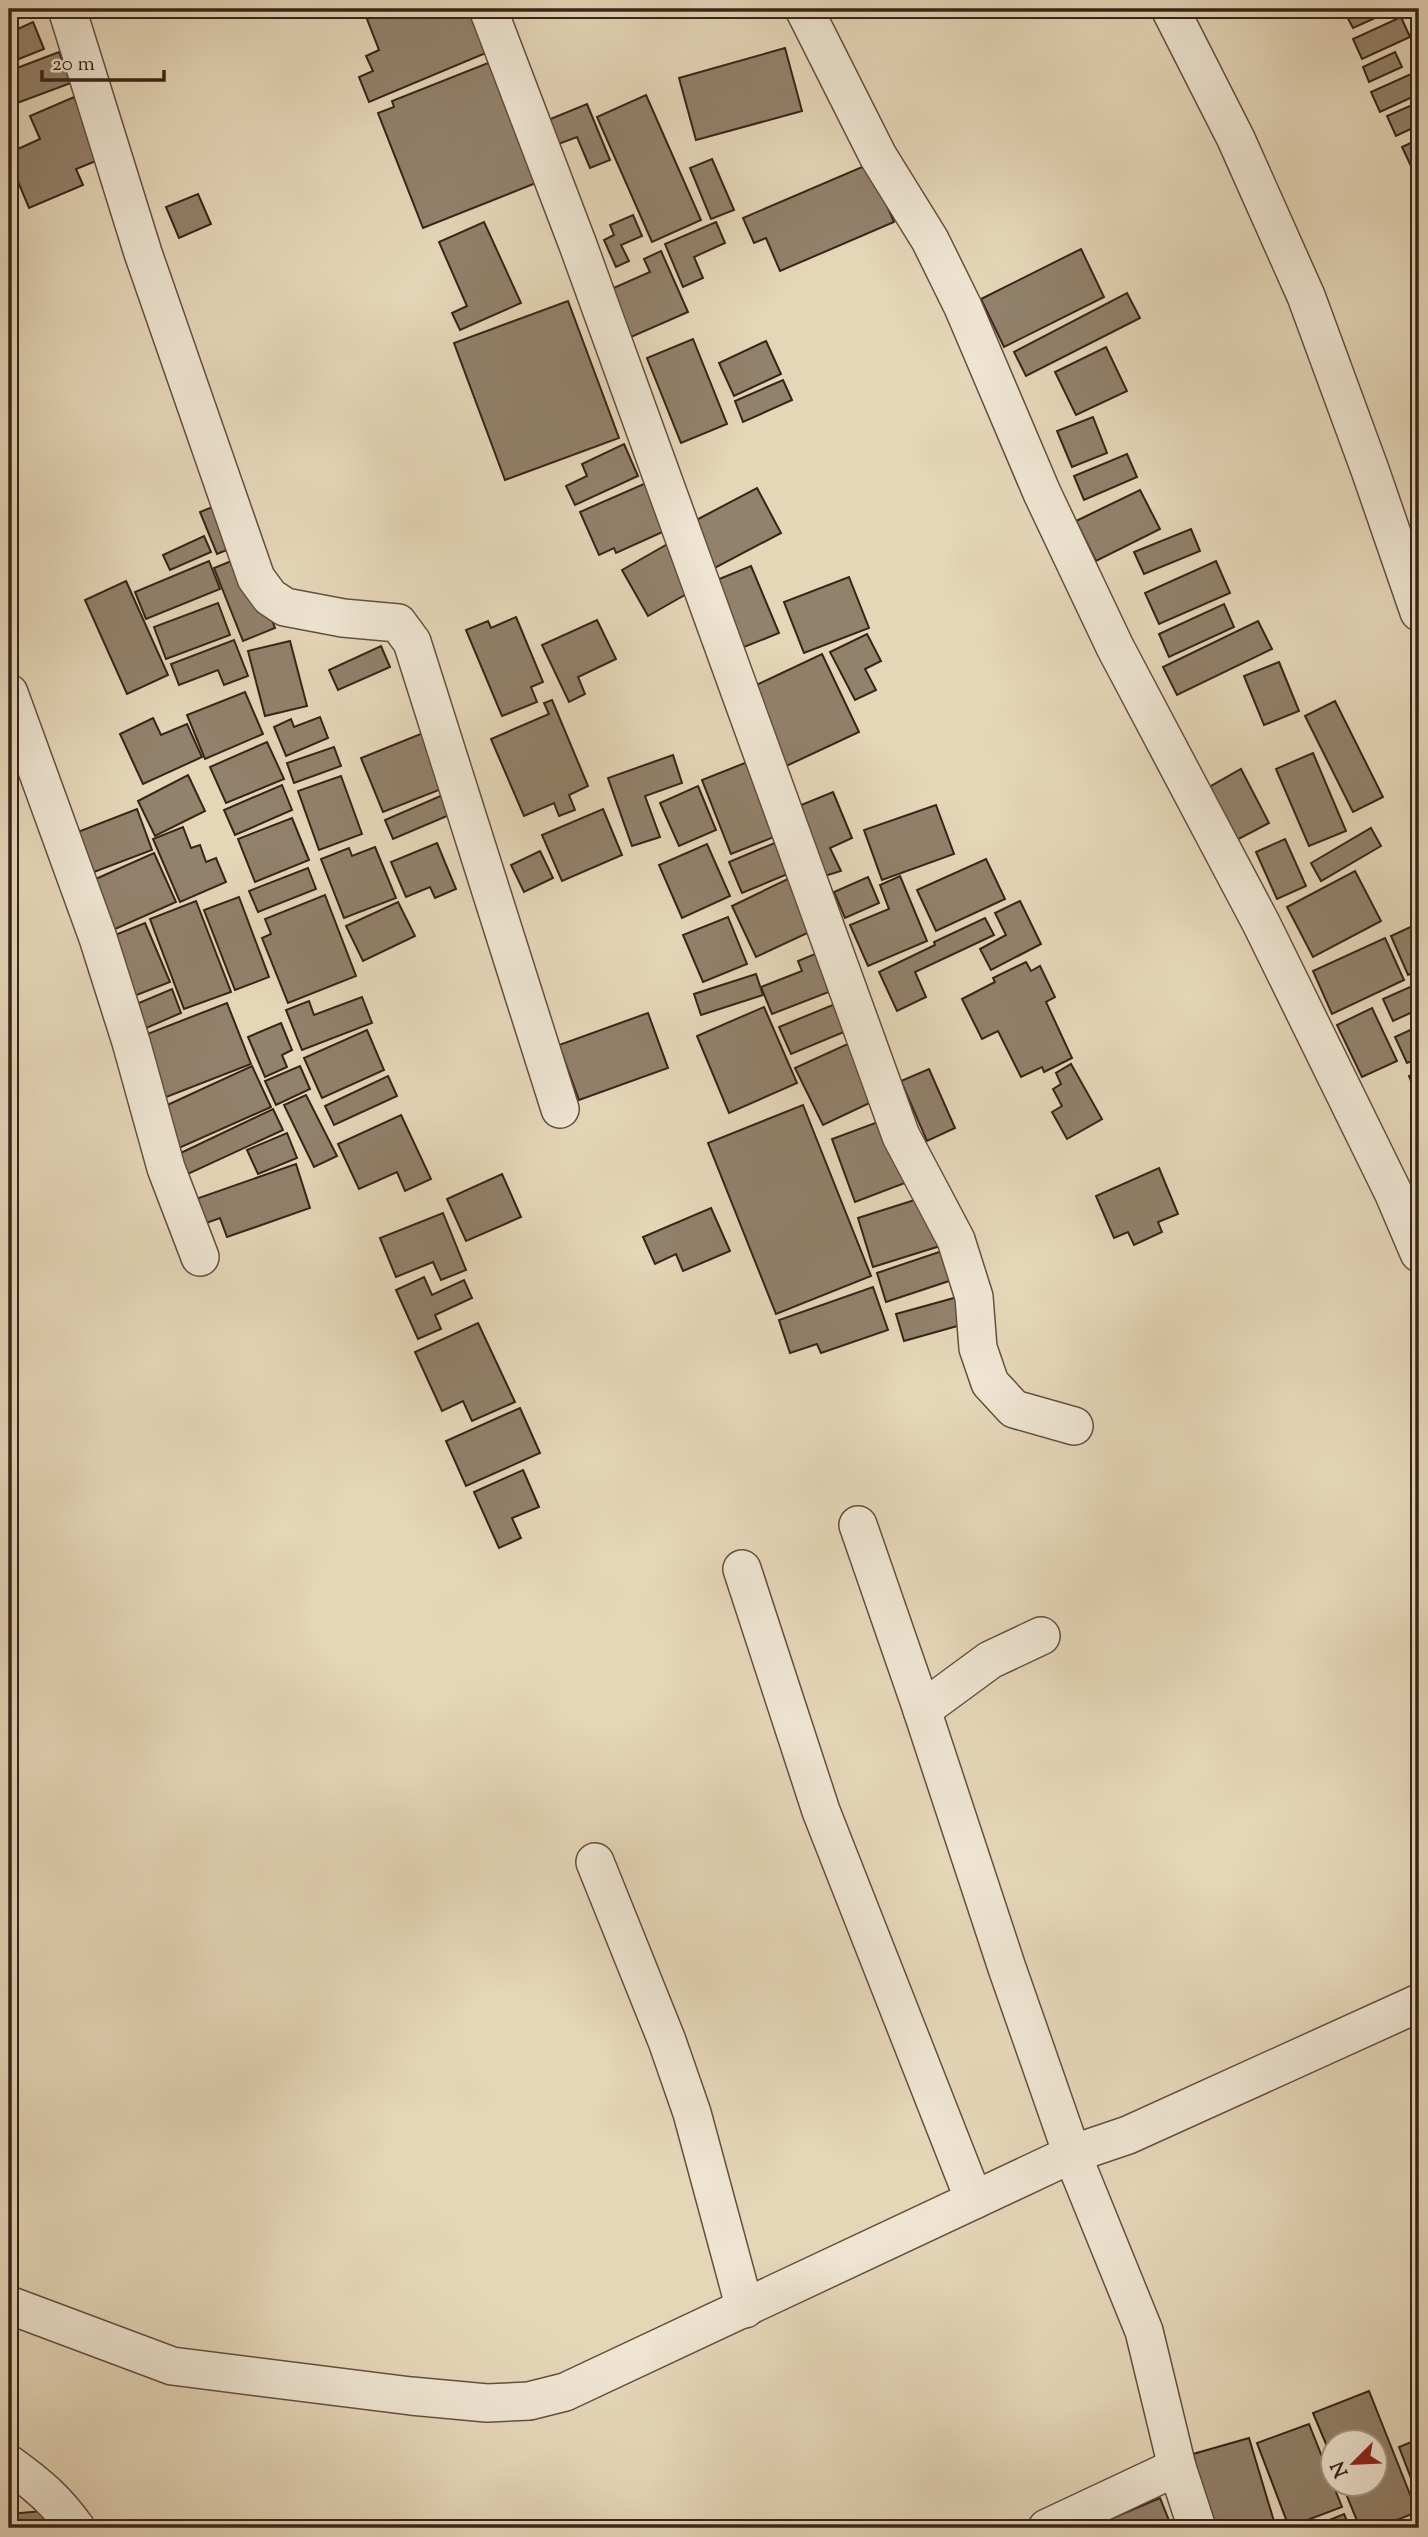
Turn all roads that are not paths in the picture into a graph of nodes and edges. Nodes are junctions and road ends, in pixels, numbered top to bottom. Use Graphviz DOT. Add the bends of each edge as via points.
graph roads {
  1 [pos="67,9"];
  2 [pos="488,9"];
  3 [pos="804,9"];
  4 [pos="1170,9"];
  5 [pos="1419,612"];
  6 [pos="9,693"];
  7 [pos="560,1109"];
  8 [pos="1419,1253"];
  9 [pos="201,1257"];
  10 [pos="1074,1426"];
  11 [pos="858,1525"];
  12 [pos="742,1569"];
  13 [pos="1041,1636"];
  14 [pos="922,1710"];
  15 [pos="595,1863"];
  16 [pos="1419,2003"];
  17 [pos="1072,2154"];
  18 [pos="974,2200"];
  19 [pos="9,2305"];
  20 [pos="745,2309"];
  21 [pos="9,2464"];
  22 [pos="1177,2468"];
  23 [pos="76,2528"];
  24 [pos="1047,2528"];
  25 [pos="1197,2528"];
  1 -- 7 [label="street" via="143,253 256,578 270,597 285,607 398,623 412,642"];
  2 -- 10 [label="street" via="901,1136 956,1240 974,1297 978,1348 990,1383 1014,1409"];
  3 -- 8 [label="street" via="878,156 930,240 1115,647 1268,935"];
  4 -- 5 [label="street" via="1236,139 1306,296"];
  6 -- 9 [label="street" via="98,938 166,1168"];
  11 -- 14 [label="street"];
  12 -- 18 [label="street" via="821,1811"];
  13 -- 14 [label="street" via="990,1660"];
  14 -- 17 [label="street"];
  15 -- 20 [label="street" via="692,2113"];
  16 -- 17 [label="street" via="1128,2135"];
  17 -- 18 [label="street"];
  17 -- 22 [label="street" via="1144,2331"];
  18 -- 20 [label="street"];
  19 -- 20 [label="street" via="172,2366 486,2403 529,2401 565,2392"];
  21 -- 23 [label="street" via="57,2501"];
  22 -- 24 [label="street"];
  22 -- 25 [label="street"];
}
